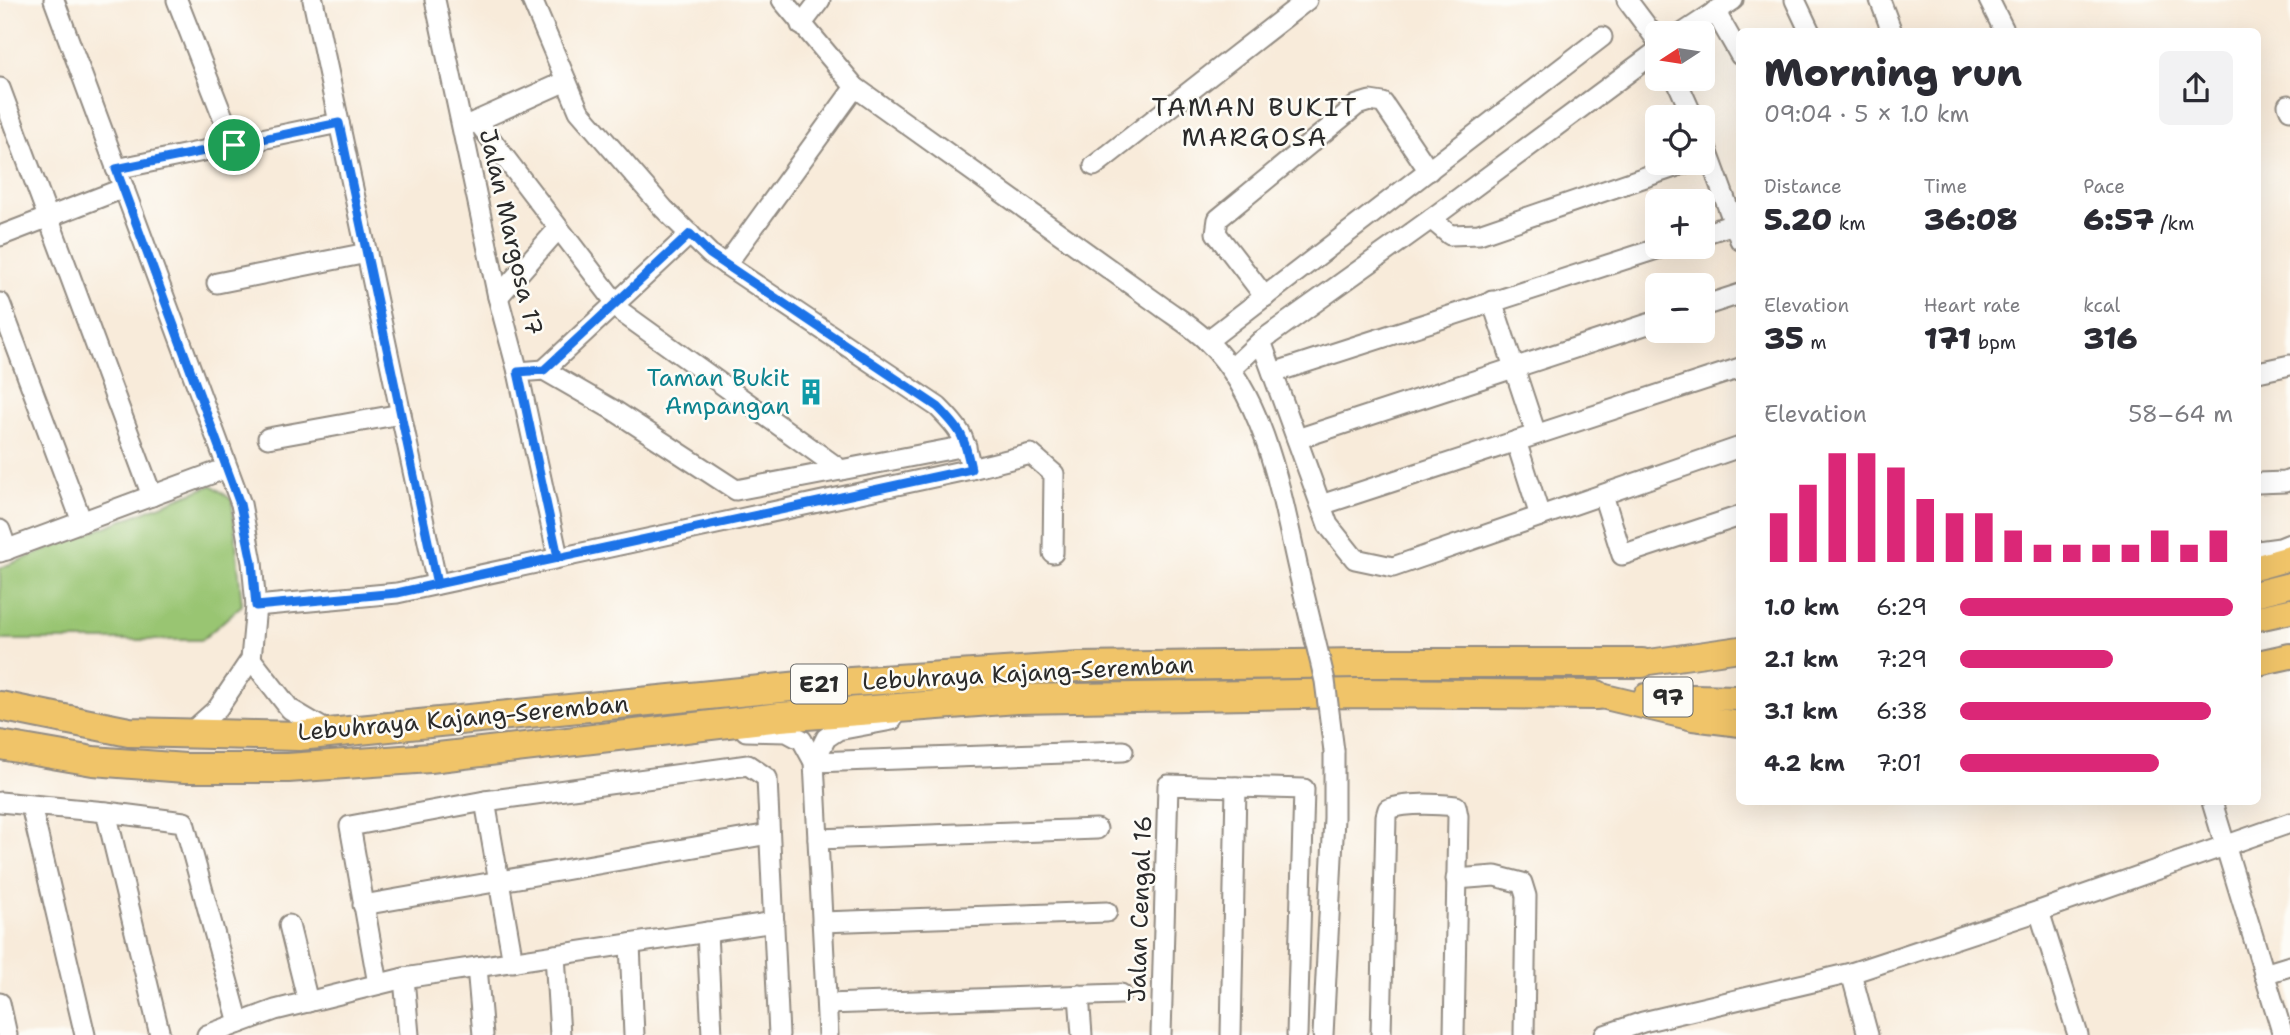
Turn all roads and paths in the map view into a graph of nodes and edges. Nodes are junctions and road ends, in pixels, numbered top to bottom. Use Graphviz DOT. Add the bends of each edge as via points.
graph roads {
  1 [pos="54,0"];
  2 [pos="177,0"];
  3 [pos="313,0"];
  4 [pos="435,0"];
  5 [pos="532,0"];
  6 [pos="782,0"];
  7 [pos="820,0"];
  8 [pos="1307,0"];
  9 [pos="1627,0"];
  10 [pos="1733,0"];
  11 [pos="1795,0"];
  12 [pos="1880,0"];
  13 [pos="1989,0"];
  14 [pos="1716,11"];
  15 [pos="1701,21"];
  16 [pos="1645,24"];
  17 [pos="801,25"];
  18 [pos="1808,28"];
  19 [pos="1890,28"];
  20 [pos="2003,28"];
  21 [pos="1602,37"];
  22 [pos="1736,48"];
  23 [pos="1645,60"];
  24 [pos="566,81"];
  25 [pos="855,87"];
  26 [pos="0,88"];
  27 [pos="339,123"];
  28 [pos="234,145"];
  29 [pos="1094,166"];
  30 [pos="116,169"];
  31 [pos="1429,171"];
  32 [pos="1651,175"];
  33 [pos="1715,175"];
  34 [pos="124,188"];
  35 [pos="48,217"];
  36 [pos="1432,219"];
  37 [pos="558,229"];
  38 [pos="1736,229"];
  39 [pos="1736,232"];
  40 [pos="1715,233"];
  41 [pos="690,234"];
  42 [pos="0,236"];
  43 [pos="367,253"];
  44 [pos="1645,253"];
  45 [pos="726,265"];
  46 [pos="217,283"];
  47 [pos="1736,295"];
  48 [pos="498,297"];
  49 [pos="1265,297"];
  50 [pos="1492,301"];
  51 [pos="1715,302"];
  52 [pos="0,303"];
  53 [pos="615,304"];
  54 [pos="1645,325"];
  55 [pos="1208,341"];
  56 [pos="1261,341"];
  57 [pos="2290,365"];
  58 [pos="1514,368"];
  59 [pos="1231,369"];
  60 [pos="1736,369"];
  61 [pos="544,370"];
  62 [pos="2261,371"];
  63 [pos="518,372"];
  64 [pos="1273,373"];
  65 [pos="401,414"];
  66 [pos="1536,434"];
  67 [pos="268,438"];
  68 [pos="1297,439"];
  69 [pos="1516,441"];
  70 [pos="966,446"];
  71 [pos="1736,448"];
  72 [pos="227,468"];
  73 [pos="971,469"];
  74 [pos="841,470"];
  75 [pos="2290,480"];
  76 [pos="2261,483"];
  77 [pos="1603,495"];
  78 [pos="152,496"];
  79 [pos="1321,505"];
  80 [pos="1540,516"];
  81 [pos="1736,517"];
  82 [pos="82,522"];
  83 [pos="0,530"];
  84 [pos="2290,544"];
  85 [pos="4,551"];
  86 [pos="2261,551"];
  87 [pos="1053,553"];
  88 [pos="558,557"];
  89 [pos="2290,558"];
  90 [pos="2261,566"];
  91 [pos="437,584"];
  92 [pos="2290,585"];
  93 [pos="2261,592"];
  94 [pos="256,606"];
  95 [pos="2290,611"];
  96 [pos="2261,617"];
  97 [pos="1736,650"];
  98 [pos="2290,656"];
  99 [pos="251,659"];
  100 [pos="2261,662"];
  101 [pos="1642,663"];
  102 [pos="1736,664"];
  103 [pos="1597,695"];
  104 [pos="1736,698"];
  105 [pos="1017,699"];
  106 [pos="0,706"];
  107 [pos="1736,723"];
  108 [pos="665,729"];
  109 [pos="329,732"];
  110 [pos="190,733"];
  111 [pos="0,745"];
  112 [pos="1122,751"];
  113 [pos="814,762"];
  114 [pos="1236,787"];
  115 [pos="485,801"];
  116 [pos="0,802"];
  117 [pos="2213,805"];
  118 [pos="31,806"];
  119 [pos="106,812"];
  120 [pos="2290,823"];
  121 [pos="1097,829"];
  122 [pos="769,834"];
  123 [pos="818,839"];
  124 [pos="2224,846"];
  125 [pos="1456,879"];
  126 [pos="499,881"];
  127 [pos="363,905"];
  128 [pos="2039,911"];
  129 [pos="1107,912"];
  130 [pos="774,922"];
  131 [pos="822,922"];
  132 [pos="289,925"];
  133 [pos="707,932"];
  134 [pos="630,944"];
  135 [pos="555,955"];
  136 [pos="513,962"];
  137 [pos="2290,966"];
  138 [pos="477,967"];
  139 [pos="1851,973"];
  140 [pos="2264,974"];
  141 [pos="404,978"];
  142 [pos="378,984"];
  143 [pos="1121,994"];
  144 [pos="1079,995"];
  145 [pos="308,1002"];
  146 [pos="0,1003"];
  147 [pos="827,1004"];
  148 [pos="240,1023"];
  149 [pos="1645,1028"];
  150 [pos="7,1035"];
  151 [pos="85,1035"];
  152 [pos="160,1035"];
  153 [pos="207,1035"];
  154 [pos="409,1035"];
  155 [pos="483,1035"];
  156 [pos="560,1035"];
  157 [pos="634,1035"];
  158 [pos="712,1035"];
  159 [pos="779,1035"];
  160 [pos="828,1035"];
  161 [pos="1082,1035"];
  162 [pos="1161,1035"];
  163 [pos="1231,1035"];
  164 [pos="1297,1035"];
  165 [pos="1323,1035"];
  166 [pos="1381,1035"];
  167 [pos="1454,1035"];
  168 [pos="1524,1035"];
  169 [pos="1605,1035"];
  170 [pos="1868,1035"];
  171 [pos="2078,1035"];
  172 [pos="2283,1035"];
  1 -- 30 [label="street"];
  2 -- 28 [label="street"];
  3 -- 27 [label="street"];
  4 -- 48 [label="street, Jalan Margosa 17"];
  5 -- 24 [label="street"];
  6 -- 17 [label="street"];
  7 -- 17 [label="street"];
  8 -- 29 [label="street"];
  9 -- 16 [label="street"];
  10 -- 14 [label="street"];
  11 -- 18 [label="street"];
  12 -- 19 [label="street"];
  13 -- 20 [label="street"];
  14 -- 15 [label="street"];
  14 -- 22 [label="street"];
  17 -- 25 [label="street"];
  21 -- 31 [label="street"];
  23 -- 36 [label="street"];
  24 -- 37 [label="street" via="473,122"];
  24 -- 41 [label="street" via="579,111"];
  25 -- 45 [label="street"];
  25 -- 55 [label="street"];
  26 -- 35 [label="street"];
  27 -- 28 [label="street"];
  27 -- 43 [label="street"];
  28 -- 30 [label="street"];
  30 -- 34 [label="street"];
  31 -- 49 [label="street"];
  31 -- 49 [label="street" via="1383,103 1357,105 1218,219 1216,233"];
  32 -- 36 [label="street" via="1479,234 1450,235"];
  33 -- 38 [label="street"];
  34 -- 35 [label="street"];
  34 -- 72 [label="street"];
  35 -- 42 [label="street"];
  35 -- 78 [label="street"];
  36 -- 56 [label="street"];
  37 -- 48 [label="street"];
  37 -- 53 [label="street"];
  39 -- 40 [label="street"];
  41 -- 45 [label="street"];
  41 -- 53 [label="street"];
  43 -- 46 [label="street"];
  43 -- 65 [label="street"];
  44 -- 50 [label="street"];
  45 -- 70 [label="street" via="938,407 959,427"];
  47 -- 51 [label="street"];
  48 -- 63 [label="street, Jalan Margosa 17"];
  49 -- 55 [label="street"];
  50 -- 58 [label="street"];
  50 -- 64 [label="street"];
  52 -- 82 [label="street"];
  53 -- 61 [label="street"];
  53 -- 74 [label="street"];
  54 -- 58 [label="street"];
  55 -- 59 [label="street"];
  56 -- 59 [label="street"];
  56 -- 64 [label="street"];
  57 -- 62 [label="street"];
  58 -- 66 [label="street"];
  58 -- 68 [label="street"];
  59 -- 165 [label="street, bridge" via="1251,402 1274,469 1325,681 1334,751 1334,818"];
  60 -- 66 [label="street"];
  61 -- 63 [label="street"];
  61 -- 74 [label="street" via="736,490"];
  63 -- 88 [label="street, Jalan Margosa 17"];
  64 -- 68 [label="street"];
  65 -- 67 [label="street"];
  65 -- 91 [label="street"];
  66 -- 69 [label="street"];
  68 -- 79 [label="street"];
  69 -- 79 [label="street"];
  69 -- 80 [label="street"];
  70 -- 73 [label="street"];
  70 -- 74 [label="street"];
  71 -- 77 [label="street"];
  72 -- 78 [label="street"];
  72 -- 94 [label="street" via="240,504"];
  73 -- 87 [label="street" via="1031,454 1054,474"];
  73 -- 88 [label="street"];
  75 -- 76 [label="street"];
  77 -- 80 [label="street"];
  77 -- 81 [label="street" via="1622,555"];
  78 -- 82 [label="street"];
  79 -- 80 [label="street" via="1328,524 1355,559 1393,567"];
  82 -- 85 [label="street"];
  83 -- 85 [label="street"];
  84 -- 86 [label="street"];
  88 -- 91 [label="street"];
  89 -- 90 [label="main road"];
  91 -- 94 [label="street" via="397,593"];
  92 -- 93 [label="main road"];
  94 -- 99 [label="street"];
  95 -- 96 [label="main road"];
  97 -- 101 [label="main road"];
  98 -- 100 [label="main road"];
  99 -- 109 [label="street" via="290,709"];
  99 -- 110 [label="street" via="218,708"];
  101 -- 102 [label="main road, 97"];
  101 -- 109 [label="highway, Lebuhraya Kajang-Seremban / E21" via="1079,667 821,684"];
  103 -- 104 [label="main road, 97"];
  103 -- 105 [label="highway, Lebuhraya Kajang-Seremban / E21" via="1359,693"];
  103 -- 107 [label="main road"];
  105 -- 108 [label="highway, Lebuhraya Kajang-Seremban / E21"];
  105 -- 113 [label="street" via="838,730 826,738"];
  106 -- 110 [label="highway, Lebuhraya Kajang-Seremban / E21" via="129,732"];
  108 -- 111 [label="highway, Lebuhraya Kajang-Seremban / E21" via="430,758 288,768 185,768 93,761"];
  108 -- 113 [label="street" via="787,732 802,740"];
  109 -- 110 [label="highway, Lebuhraya Kajang-Seremban / E21" via="299,736"];
  112 -- 113 [label="street"];
  113 -- 123 [label="street"];
  114 -- 162 [label="street, Jalan Cengal 16" via="1168,785"];
  114 -- 163 [label="street"];
  114 -- 164 [label="street" via="1304,789"];
  115 -- 122 [label="street" via="748,765 767,778"];
  115 -- 126 [label="street"];
  115 -- 127 [label="street" via="350,826"];
  116 -- 118 [label="street"];
  117 -- 124 [label="street"];
  118 -- 119 [label="street"];
  118 -- 151 [label="street"];
  119 -- 148 [label="street" via="184,822"];
  119 -- 152 [label="street"];
  120 -- 124 [label="street"];
  121 -- 123 [label="street"];
  122 -- 126 [label="street"];
  122 -- 130 [label="street"];
  123 -- 131 [label="street"];
  124 -- 128 [label="street"];
  124 -- 140 [label="street"];
  125 -- 166 [label="street" via="1456,806 1388,808"];
  125 -- 167 [label="street"];
  125 -- 168 [label="street" via="1495,876 1522,883 1526,896"];
  126 -- 127 [label="street"];
  126 -- 136 [label="street"];
  127 -- 142 [label="street"];
  128 -- 139 [label="street"];
  128 -- 171 [label="street"];
  129 -- 131 [label="street"];
  130 -- 133 [label="street"];
  130 -- 159 [label="street"];
  131 -- 147 [label="street"];
  132 -- 145 [label="street"];
  133 -- 134 [label="street"];
  133 -- 158 [label="street"];
  134 -- 135 [label="street"];
  134 -- 157 [label="street"];
  135 -- 136 [label="street"];
  135 -- 156 [label="street"];
  136 -- 138 [label="street"];
  137 -- 140 [label="street"];
  138 -- 141 [label="street"];
  138 -- 155 [label="street"];
  139 -- 149 [label="street"];
  139 -- 170 [label="street"];
  140 -- 172 [label="street"];
  141 -- 142 [label="street"];
  141 -- 154 [label="street"];
  142 -- 145 [label="street"];
  143 -- 144 [label="street"];
  144 -- 147 [label="street"];
  144 -- 161 [label="street"];
  145 -- 148 [label="street"];
  146 -- 150 [label="street"];
  147 -- 160 [label="street"];
  148 -- 153 [label="street"];
  149 -- 169 [label="street"];
}
